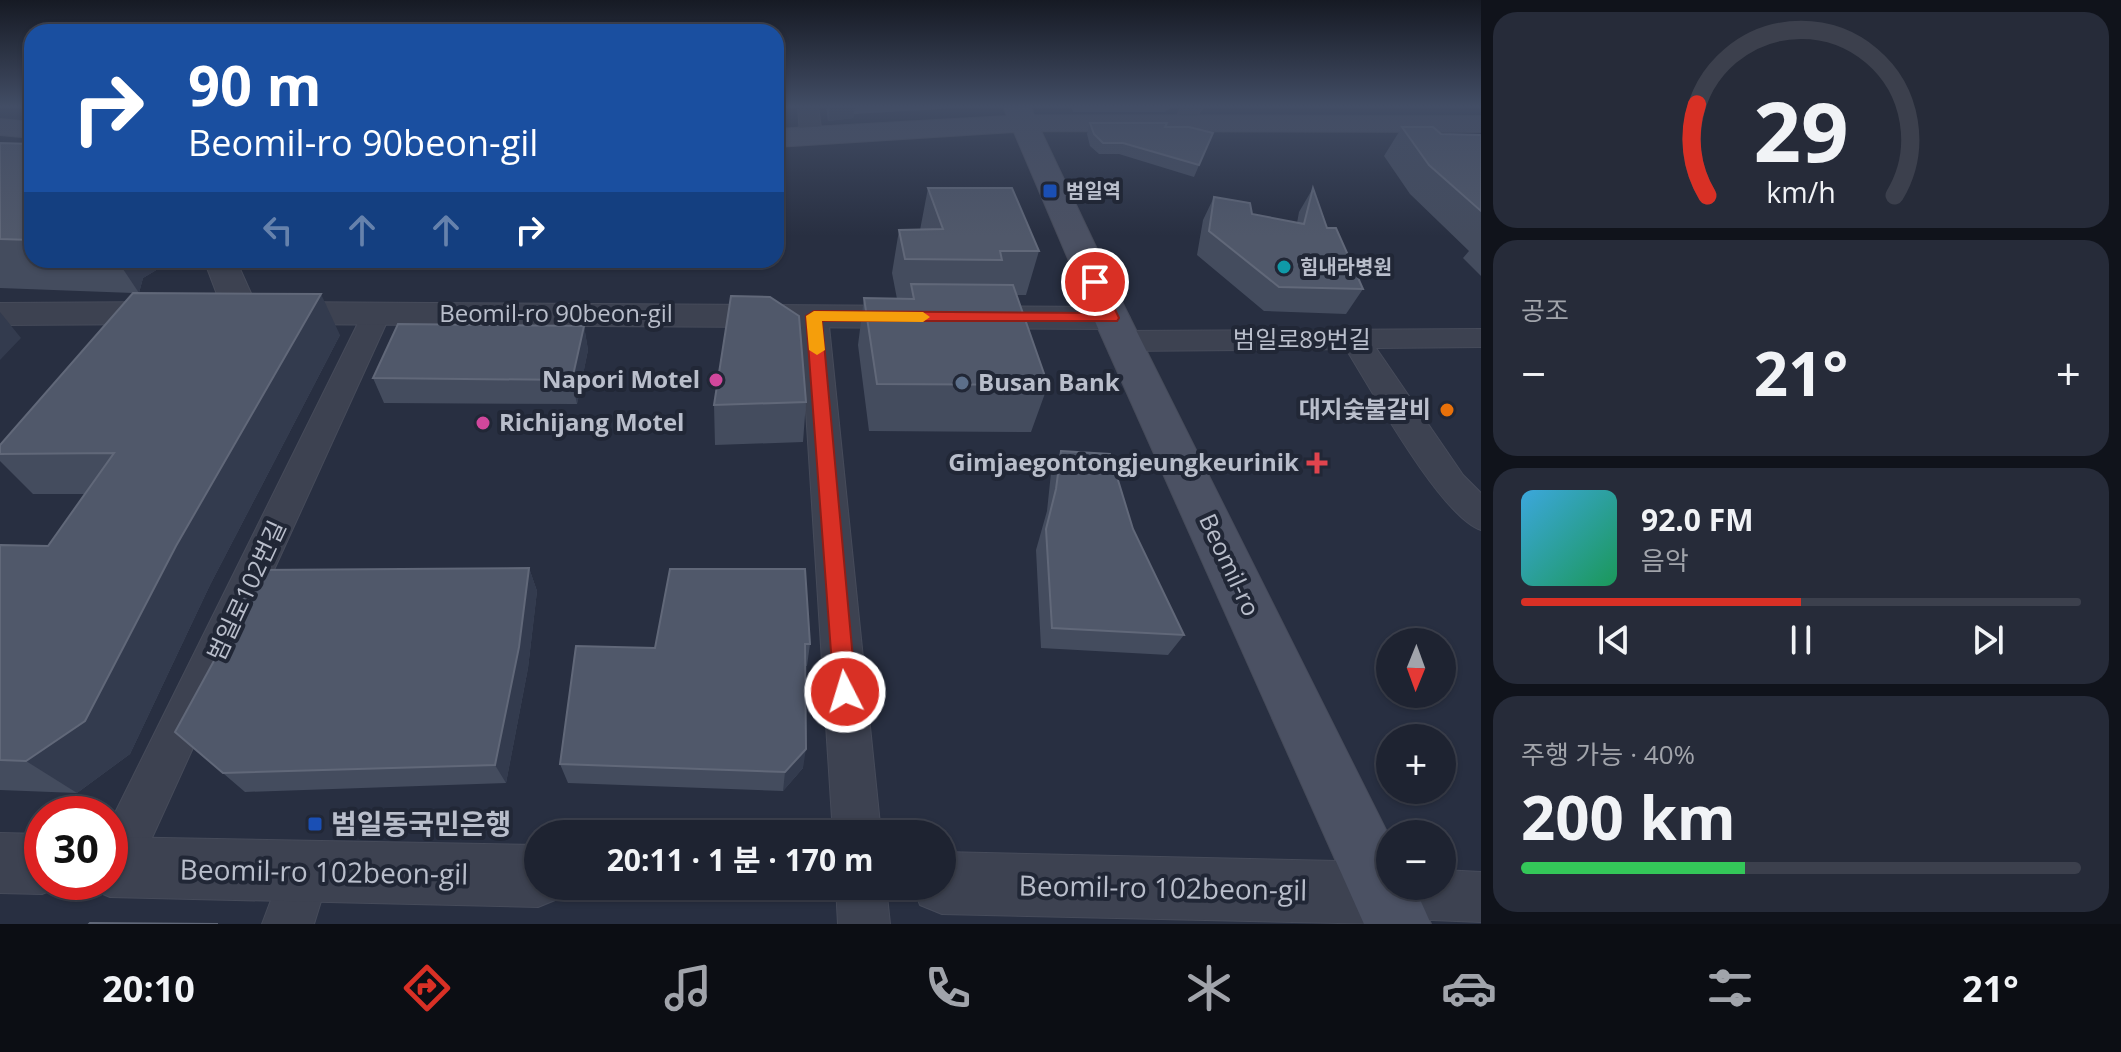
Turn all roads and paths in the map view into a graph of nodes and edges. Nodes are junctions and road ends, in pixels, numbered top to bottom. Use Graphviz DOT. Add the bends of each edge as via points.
graph roads {
  1 [pos="1035,149"];
  2 [pos="220,268"];
  3 [pos="217,313"];
  4 [pos="377,313"];
  5 [pos="0,314"];
  6 [pos="814,316"];
  7 [pos="1117,330"];
  8 [pos="1481,338"];
  9 [pos="1355,340"];
  10 [pos="1481,516"];
  11 [pos="856,820"];
  12 [pos="128,834"];
  13 [pos="0,863"];
  14 [pos="24,864"];
  15 [pos="128,870"];
  16 [pos="524,877"];
  17 [pos="956,885"];
  18 [pos="1481,897"];
  19 [pos="296,898"];
  20 [pos="862,900"];
  21 [pos="1077,905"];
  22 [pos="1391,908"];
  23 [pos="864,924"];
  24 [pos="1434,924"];
  1 -- 7 [label="main road, Beomil-ro"];
  2 -- 3 [label="street"];
  3 -- 4 [label="street, Beomil-ro 90beon-gil"];
  3 -- 5 [label="street, Beomil-ro 90beon-gil"];
  4 -- 6 [label="street, Beomil-ro 90beon-gil"];
  4 -- 12 [label="street, 범일로102번길"];
  6 -- 7 [label="street, Beomil-ro 90beon-gil"];
  6 -- 11 [label="street"];
  7 -- 9 [label="street, 범일로89번길"];
  7 -- 22 [label="main road, Beomil-ro"];
  8 -- 9 [label="street, 범일로89번길"];
  9 -- 10 [label="street" via="1451,484"];
  13 -- 14 [label="street"];
  15 -- 19 [label="street, Beomil-ro 102beon-gil"];
  16 -- 19 [label="street, Beomil-ro 102beon-gil"];
  17 -- 21 [label="street, Beomil-ro 102beon-gil"];
  18 -- 22 [label="street"];
  20 -- 23 [label="street"];
  21 -- 22 [label="street, Beomil-ro 102beon-gil"];
  22 -- 24 [label="street"];
}
